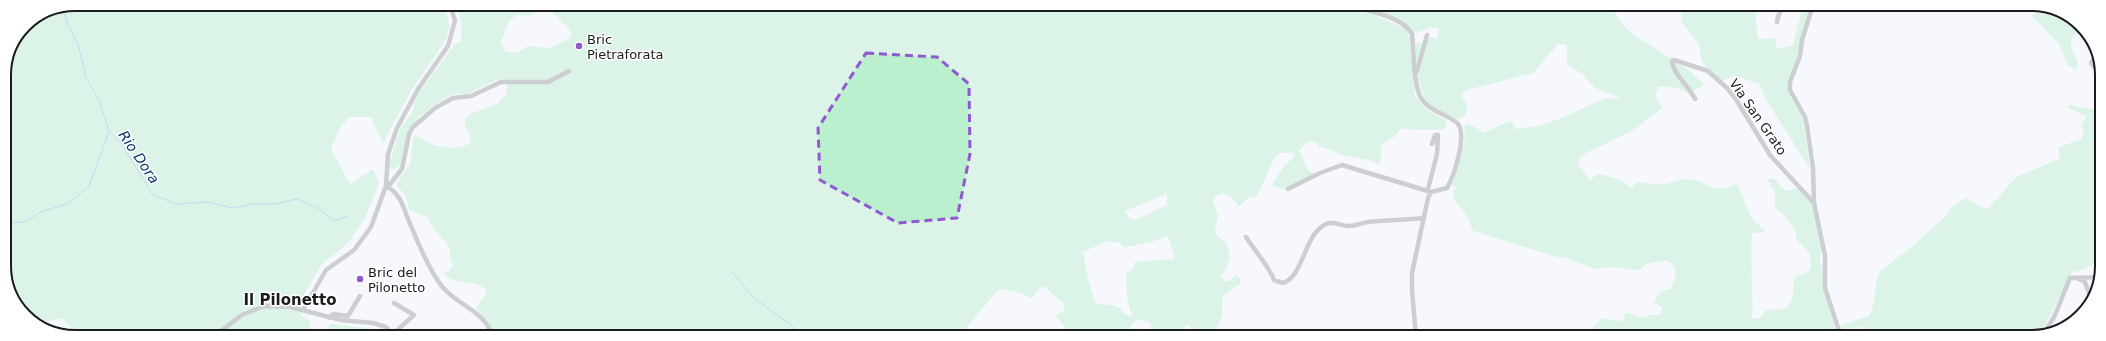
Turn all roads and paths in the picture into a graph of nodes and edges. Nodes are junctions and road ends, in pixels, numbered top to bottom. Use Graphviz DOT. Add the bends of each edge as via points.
graph roads {
  1 [pos="452,11"];
  2 [pos="1369,11"];
  3 [pos="1780,11"];
  4 [pos="1811,11"];
  5 [pos="1777,22"];
  6 [pos="1427,35"];
  7 [pos="569,71"];
  8 [pos="1416,75"];
  9 [pos="1695,99"];
  10 [pos="1432,144"];
  11 [pos="386,186"];
  12 [pos="1288,189"];
  13 [pos="1429,191"];
  14 [pos="1814,203"];
  15 [pos="1424,218"];
  16 [pos="1246,237"];
  17 [pos="2076,277"];
  18 [pos="2094,277"];
  19 [pos="2089,293"];
  20 [pos="360,296"];
  21 [pos="394,303"];
  22 [pos="303,310"];
  23 [pos="329,318"];
  24 [pos="2047,328"];
  25 [pos="222,330"];
  26 [pos="388,330"];
  27 [pos="399,330"];
  28 [pos="489,330"];
  29 [pos="1415,330"];
  30 [pos="1839,330"];
  1 -- 11 [label="street" via="455,21 448,46 418,88 397,128 388,154"];
  2 -- 8 [label="street" via="1390,17 1409,28 1412,34"];
  3 -- 5 [label="street"];
  4 -- 14 [label="street" via="1800,56 1790,82 1790,90 1805,117 1807,126 1813,168"];
  6 -- 8 [label="street"];
  7 -- 11 [label="street" via="548,82 501,82 471,96 453,98 435,108 413,127 409,134 402,169"];
  8 -- 13 [label="street" via="1421,97 1430,108 1461,126 1462,139 1452,179 1447,188"];
  9 -- 14 [label="street, Via San Grato" via="1672,68 1672,61 1708,71 1727,88 1770,155"];
  10 -- 13 [label="street" via="1435,135 1438,135 1437,154"];
  11 -- 22 [label="street" via="374,221 362,242 326,270"];
  11 -- 28 [label="street" via="404,205 437,281 450,296 480,317"];
  12 -- 13 [label="street" via="1342,165"];
  13 -- 15 [label="street"];
  14 -- 30 [label="street" via="1826,256 1825,288"];
  15 -- 16 [label="street" via="1367,222 1351,226 1325,224 1312,239 1293,277 1284,283 1274,280 1273,274"];
  15 -- 29 [label="street" via="1412,283"];
  17 -- 18 [label="street"];
  17 -- 19 [label="street" via="2085,282"];
  17 -- 24 [label="street" via="2070,278 2067,282"];
  20 -- 23 [label="street" via="348,316 333,314"];
  21 -- 27 [label="street" via="414,315"];
  22 -- 23 [label="street"];
  22 -- 25 [label="street" via="264,306 242,315"];
  23 -- 26 [label="street" via="380,324"];
}
